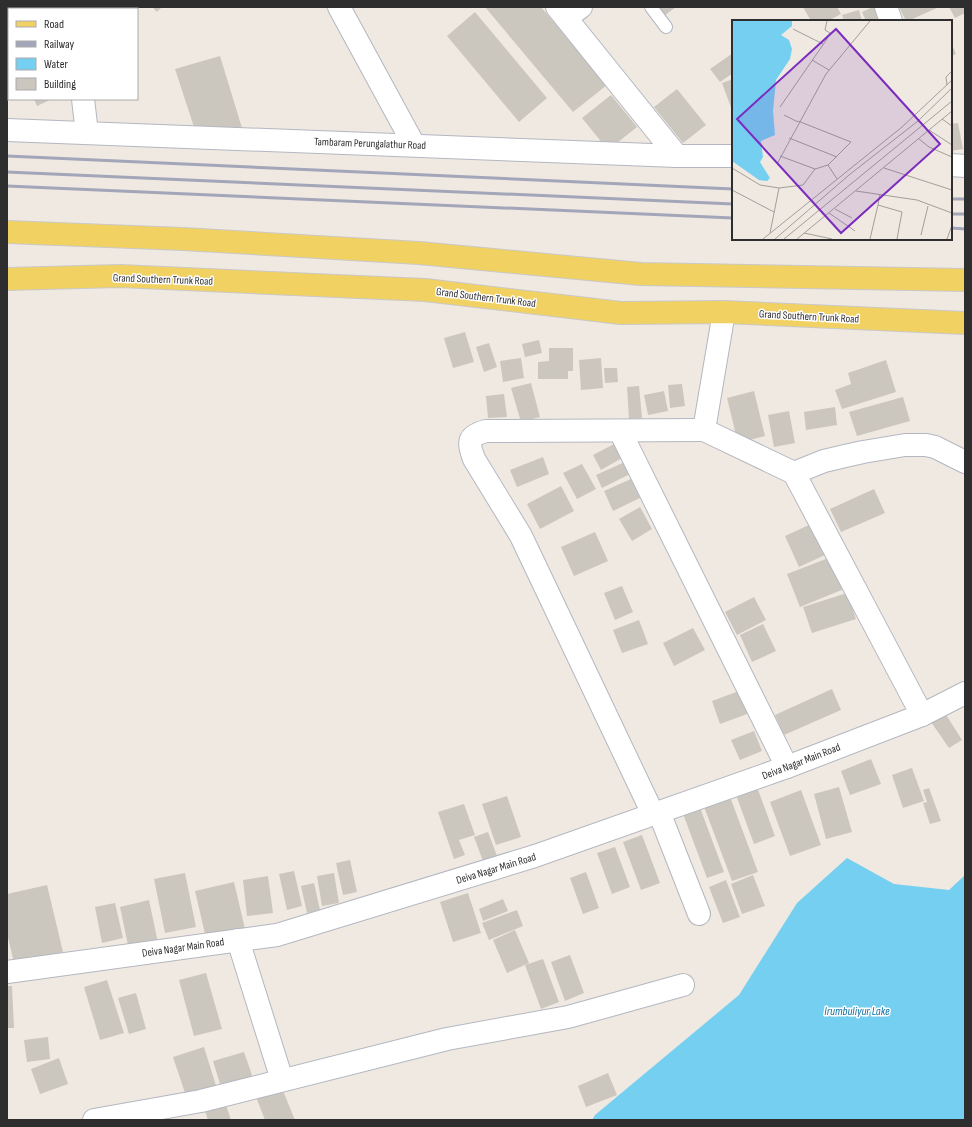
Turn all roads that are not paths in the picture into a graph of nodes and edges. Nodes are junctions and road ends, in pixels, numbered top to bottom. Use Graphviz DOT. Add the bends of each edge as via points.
graph roads {
  1 [pos="339,7"];
  2 [pos="651,7"];
  3 [pos="886,7"];
  4 [pos="568,11"];
  5 [pos="891,20"];
  6 [pos="666,27"];
  7 [pos="83,100"];
  8 [pos="7,130"];
  9 [pos="87,133"];
  10 [pos="414,145"];
  11 [pos="677,156"];
  12 [pos="732,156"];
  13 [pos="952,165"];
  14 [pos="965,166"];
  15 [pos="7,232"];
  16 [pos="7,279"];
  17 [pos="965,280"];
  18 [pos="724,312"];
  19 [pos="965,323"];
  20 [pos="704,430"];
  21 [pos="620,431"];
  22 [pos="965,462"];
  23 [pos="794,473"];
  24 [pos="965,693"];
  25 [pos="922,716"];
  26 [pos="787,767"];
  27 [pos="656,813"];
  28 [pos="699,914"];
  29 [pos="238,940"];
  30 [pos="7,972"];
  31 [pos="683,985"];
  32 [pos="282,1080"];
  33 [pos="140,1116"];
  34 [pos="94,1120"];
  1 -- 10 [label="street"];
  2 -- 6 [label="lane"];
  3 -- 5 [label="street"];
  4 -- 11 [label="street"];
  7 -- 9 [label="street"];
  8 -- 9 [label="street, Tambaram Perungalathur Road"];
  9 -- 10 [label="street, Tambaram Perungalathur Road"];
  10 -- 11 [label="street, Tambaram Perungalathur Road"];
  11 -- 12 [label="street, Tambaram Perungalathur Road"];
  13 -- 14 [label="street"];
  15 -- 17 [label="main road" via="419,253 640,274"];
  16 -- 18 [label="main road, Grand Southern Trunk Road" via="144,277 425,290 621,313"];
  18 -- 19 [label="main road, Grand Southern Trunk Road"];
  18 -- 20 [label="street"];
  20 -- 21 [label="street"];
  20 -- 23 [label="street"];
  21 -- 26 [label="street"];
  21 -- 27 [label="street" via="486,431 474,434 470,448 474,459 521,536"];
  22 -- 23 [label="street" via="935,447 905,445 824,461"];
  23 -- 25 [label="street"];
  24 -- 25 [label="street, Deiva Nagar Main Road"];
  25 -- 26 [label="street, Deiva Nagar Main Road"];
  26 -- 27 [label="street, Deiva Nagar Main Road"];
  27 -- 28 [label="street"];
  27 -- 29 [label="street, Deiva Nagar Main Road" via="535,856 277,935"];
  29 -- 30 [label="street, Deiva Nagar Main Road"];
  29 -- 32 [label="street"];
  31 -- 32 [label="street" via="568,1017 447,1039"];
  32 -- 33 [label="street"];
  33 -- 34 [label="street"];
}
